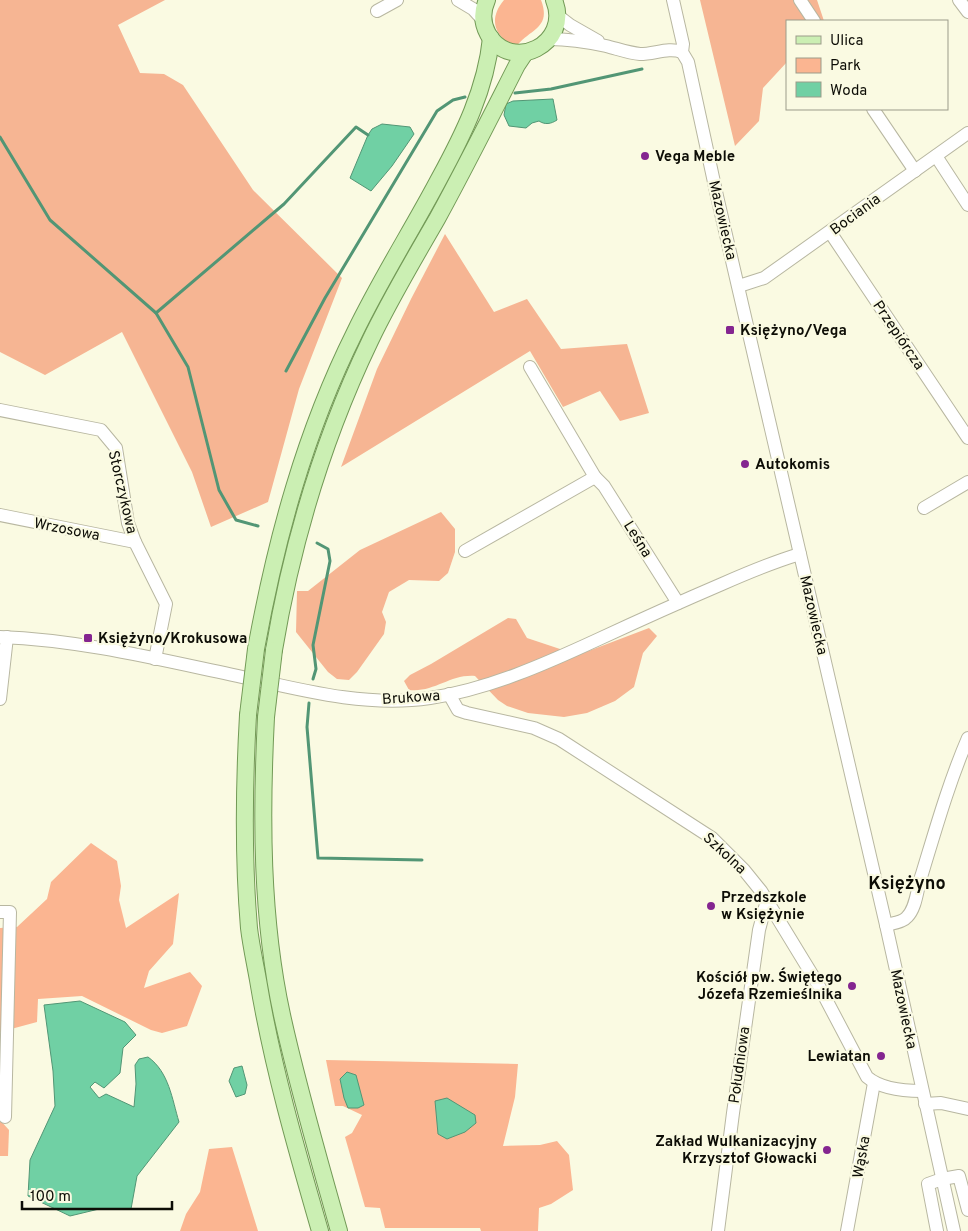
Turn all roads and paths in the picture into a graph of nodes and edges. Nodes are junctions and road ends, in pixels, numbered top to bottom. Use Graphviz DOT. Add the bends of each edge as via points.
graph roads {
  1 [pos="397,0"];
  2 [pos="458,0"];
  3 [pos="487,0"];
  4 [pos="673,0"];
  5 [pos="800,0"];
  6 [pos="959,0"];
  7 [pos="556,8"];
  8 [pos="377,11"];
  9 [pos="968,12"];
  10 [pos="484,20"];
  11 [pos="813,20"];
  12 [pos="491,38"];
  13 [pos="549,39"];
  14 [pos="606,46"];
  15 [pos="682,52"];
  16 [pos="525,53"];
  17 [pos="874,110"];
  18 [pos="968,133"];
  19 [pos="936,156"];
  20 [pos="915,171"];
  21 [pos="968,205"];
  22 [pos="830,232"];
  23 [pos="739,286"];
  24 [pos="530,367"];
  25 [pos="0,410"];
  26 [pos="968,438"];
  27 [pos="595,477"];
  28 [pos="968,482"];
  29 [pos="924,508"];
  30 [pos="0,515"];
  31 [pos="135,542"];
  32 [pos="465,551"];
  33 [pos="800,554"];
  34 [pos="678,602"];
  35 [pos="4,637"];
  36 [pos="155,659"];
  37 [pos="449,694"];
  38 [pos="0,699"];
  39 [pos="968,738"];
  40 [pos="767,900"];
  41 [pos="0,912"];
  42 [pos="886,925"];
  43 [pos="874,1083"];
  44 [pos="922,1091"];
  45 [pos="925,1104"];
  46 [pos="968,1109"];
  47 [pos="5,1116"];
  48 [pos="942,1179"];
  49 [pos="968,1210"];
  50 [pos="320,1231"];
  51 [pos="339,1231"];
  52 [pos="718,1231"];
  53 [pos="847,1231"];
  54 [pos="937,1231"];
  55 [pos="954,1231"];
  1 -- 8 [label="street"];
  2 -- 10 [label="street"];
  3 -- 10 [label="main road"];
  4 -- 15 [label="street, Mazowiecka"];
  5 -- 11 [label="street"];
  6 -- 9 [label="street"];
  7 -- 13 [label="main road" via="556,28"];
  7 -- 14 [label="street" via="570,25"];
  10 -- 12 [label="main road"];
  12 -- 16 [label="main road" via="502,48"];
  12 -- 50 [label="main road, bridge" via="488,61 469,121 355,332 316,422 278,542 256,649 245,770 245,855 250,930 273,1057"];
  13 -- 14 [label="street"];
  13 -- 16 [label="main road"];
  14 -- 15 [label="street" via="641,54 666,50"];
  15 -- 23 [label="street, Mazowiecka" via="688,62"];
  16 -- 51 [label="main road, bridge" via="370,341 350,385 309,499 289,571 274,650 263,768 263,848 269,928 282,1014"];
  17 -- 20 [label="street"];
  18 -- 19 [label="street, Bociania"];
  19 -- 20 [label="street, Bociania"];
  19 -- 21 [label="street"];
  20 -- 22 [label="street, Bociania"];
  22 -- 23 [label="street, Bociania" via="764,278"];
  22 -- 26 [label="street, Przepiórcza"];
  23 -- 33 [label="street, Mazowiecka"];
  24 -- 27 [label="street, Leśna"];
  25 -- 31 [label="street, Storczykowa" via="101,430 116,448 128,523"];
  27 -- 32 [label="street"];
  27 -- 34 [label="street, Leśna" via="604,486"];
  28 -- 29 [label="street"];
  30 -- 31 [label="street, Wrzosowa"];
  31 -- 36 [label="street, Storczykowa" via="166,604"];
  33 -- 34 [label="street, Brukowa"];
  33 -- 42 [label="street, Mazowiecka"];
  34 -- 37 [label="street, Brukowa" via="510,678"];
  35 -- 36 [label="street, Brukowa" via="66,642"];
  35 -- 38 [label="street"];
  36 -- 37 [label="street, Brukowa" via="365,700"];
  37 -- 40 [label="street, Szkolna" via="458,710 534,728 559,739 712,838 744,870"];
  39 -- 42 [label="street" via="948,788 913,908 908,917"];
  40 -- 43 [label="street, Szkolna" via="819,986 861,1068"];
  40 -- 52 [label="street, Południowa" via="759,930"];
  41 -- 47 [label="street" via="10,912"];
  42 -- 44 [label="street, Mazowiecka"];
  43 -- 44 [label="street" via="906,1091"];
  43 -- 53 [label="street, Wąska"];
  44 -- 45 [label="street, Mazowiecka"];
  45 -- 46 [label="street" via="941,1103"];
  45 -- 48 [label="street, Mazowiecka"];
  48 -- 49 [label="street" via="959,1176"];
  48 -- 54 [label="street" via="928,1184"];
  48 -- 55 [label="street, Mazowiecka"];
}
